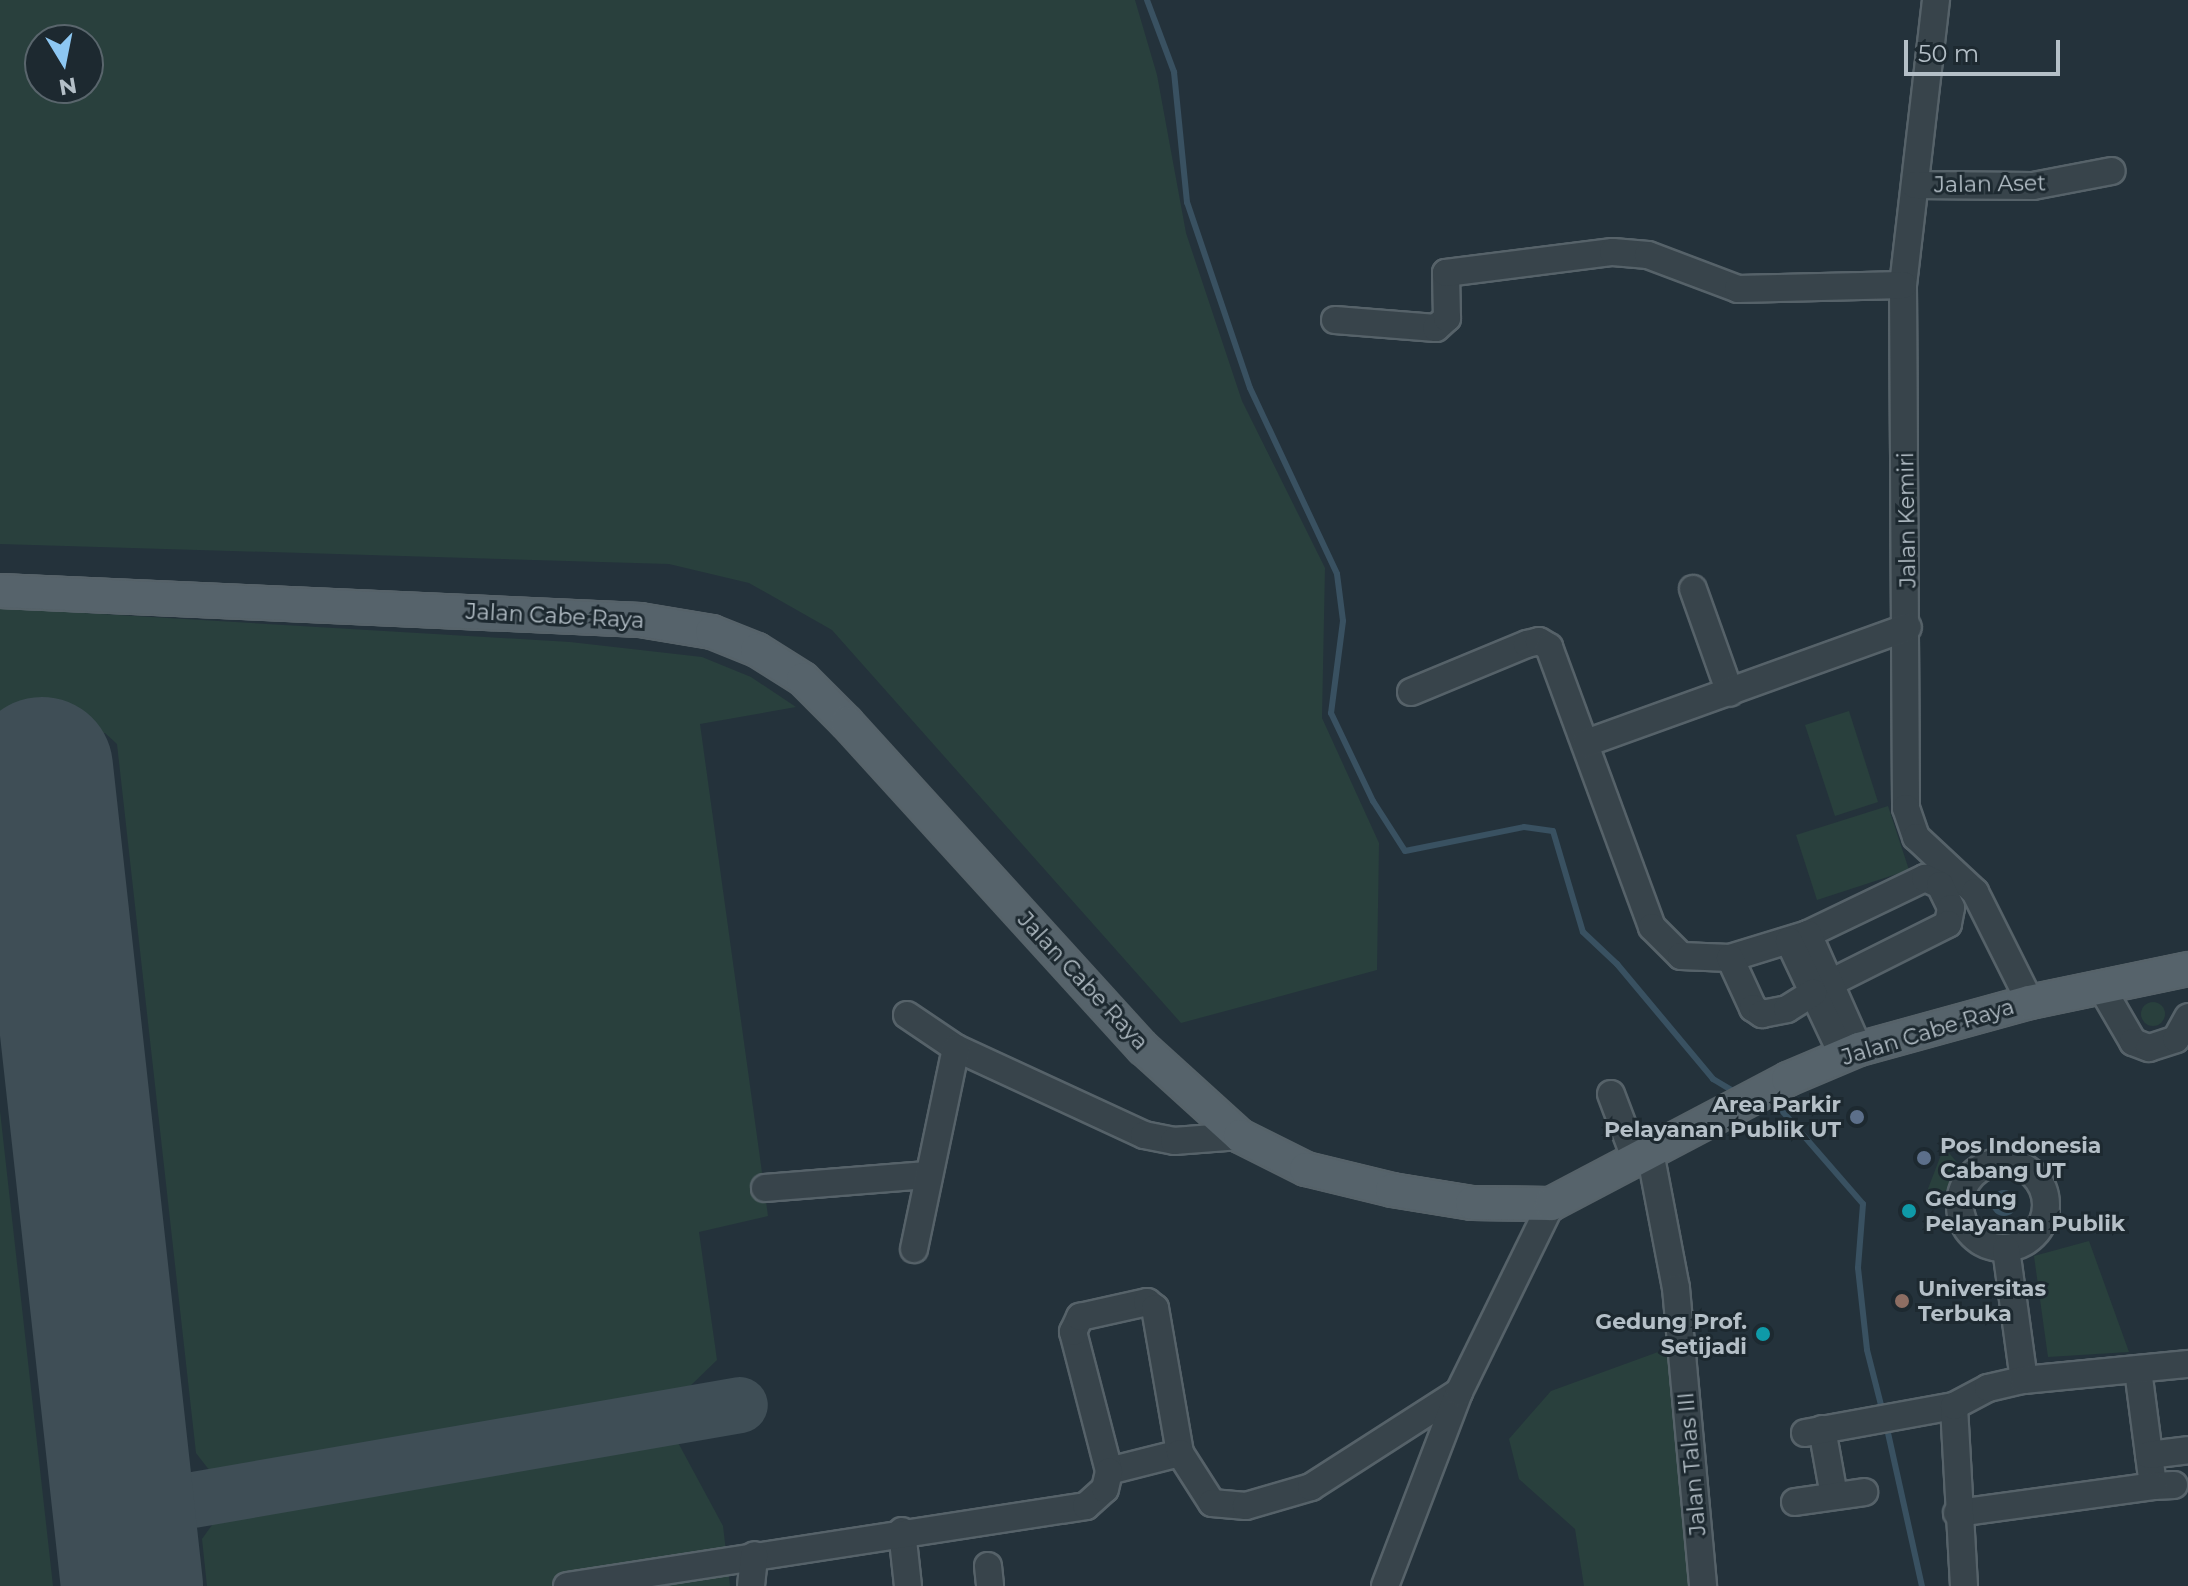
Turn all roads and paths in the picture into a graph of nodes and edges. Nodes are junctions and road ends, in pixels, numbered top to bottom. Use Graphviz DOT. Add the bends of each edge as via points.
graph roads {
  1 [pos="1936,0"];
  2 [pos="2112,171"];
  3 [pos="1915,185"];
  4 [pos="1903,285"];
  5 [pos="1335,320"];
  6 [pos="1693,589"];
  7 [pos="0,591"];
  8 [pos="1908,627"];
  9 [pos="1411,692"];
  10 [pos="1730,693"];
  11 [pos="1586,743"];
  12 [pos="1799,937"];
  13 [pos="1730,958"];
  14 [pos="2188,969"];
  15 [pos="2100,985"];
  16 [pos="1822,988"];
  17 [pos="2030,1002"];
  18 [pos="907,1015"];
  19 [pos="2188,1017"];
  20 [pos="956,1048"];
  21 [pos="1851,1052"];
  22 [pos="1611,1094"];
  23 [pos="1240,1136"];
  24 [pos="1643,1156"];
  25 [pos="926,1175"];
  26 [pos="765,1188"];
  27 [pos="1551,1204"];
  28 [pos="914,1249"];
  29 [pos="2006,1249"];
  30 [pos="2188,1364"];
  31 [pos="2138,1370"];
  32 [pos="2024,1380"];
  33 [pos="1459,1392"];
  34 [pos="1954,1406"];
  35 [pos="2188,1450"];
  36 [pos="1180,1453"];
  37 [pos="2149,1455"];
  38 [pos="1109,1471"];
  39 [pos="1864,1492"];
  40 [pos="1834,1496"];
  41 [pos="1795,1502"];
  42 [pos="1957,1513"];
  43 [pos="902,1531"];
  44 [pos="754,1555"];
  45 [pos="567,1586"];
  46 [pos="751,1586"];
  47 [pos="908,1586"];
  48 [pos="1385,1586"];
  49 [pos="1703,1586"];
  50 [pos="1964,1586"];
  1 -- 3 [label="street, Jalan Kemiri"];
  2 -- 3 [label="street, Jalan Aset" via="2033,186"];
  3 -- 4 [label="street, Jalan Kemiri"];
  4 -- 5 [label="street" via="1738,289 1648,255 1613,252 1446,273 1447,318 1436,328"];
  4 -- 8 [label="street, Jalan Kemiri"];
  6 -- 10 [label="street"];
  7 -- 23 [label="main road, Jalan Cabe Raya" via="640,620 712,632 757,650 803,679 847,723 1143,1048"];
  8 -- 10 [label="street"];
  8 -- 17 [label="street, Jalan Kemiri" via="1909,823 1916,837 1975,892"];
  9 -- 11 [label="street" via="1539,641 1549,647"];
  10 -- 11 [label="street"];
  11 -- 13 [label="street" via="1652,927 1681,956"];
  12 -- 13 [label="street"];
  12 -- 16 [label="street"];
  12 -- 16 [label="street" via="1925,878 1940,885 1951,908 1948,924"];
  13 -- 16 [label="street" via="1753,1008 1762,1014 1787,1009"];
  14 -- 15 [label="main road, Jalan Cabe Raya"];
  15 -- 17 [label="main road, Jalan Cabe Raya"];
  15 -- 19 [label="street" via="2133,1042 2149,1048 2176,1039"];
  16 -- 21 [label="street"];
  17 -- 21 [label="main road, Jalan Cabe Raya"];
  18 -- 20 [label="street"];
  20 -- 23 [label="street" via="1144,1135 1174,1141"];
  20 -- 25 [label="street"];
  21 -- 24 [label="main road, Jalan Cabe Raya" via="1788,1079"];
  22 -- 24 [label="street, Jalan Talas III"];
  23 -- 27 [label="main road, Jalan Cabe Raya" via="1306,1169 1392,1190 1472,1203"];
  24 -- 27 [label="main road, Jalan Cabe Raya"];
  24 -- 49 [label="street, Jalan Talas III" via="1676,1288"];
  25 -- 26 [label="street"];
  25 -- 28 [label="street"];
  27 -- 33 [label="street"];
  29 -- 32 [label="street"];
  30 -- 31 [label="street"];
  31 -- 32 [label="street"];
  31 -- 37 [label="street"];
  32 -- 34 [label="street" via="1988,1388"];
  33 -- 36 [label="street" via="1347,1468 1272,1501 1246,1506 1212,1503"];
  33 -- 48 [label="street"];
  34 -- 40 [label="street" via="1822,1429"];
  34 -- 42 [label="street"];
  35 -- 37 [label="street"];
  36 -- 38 [label="street"];
  36 -- 38 [label="street" via="1155,1308 1147,1302 1080,1317 1073,1332"];
  37 -- 42 [label="street" via="2164,1485"];
  38 -- 43 [label="street" via="1105,1489 1086,1506"];
  39 -- 40 [label="street"];
  40 -- 41 [label="street"];
  42 -- 50 [label="street"];
  43 -- 44 [label="street"];
  43 -- 47 [label="street"];
  44 -- 45 [label="street"];
  44 -- 46 [label="street"];
}
